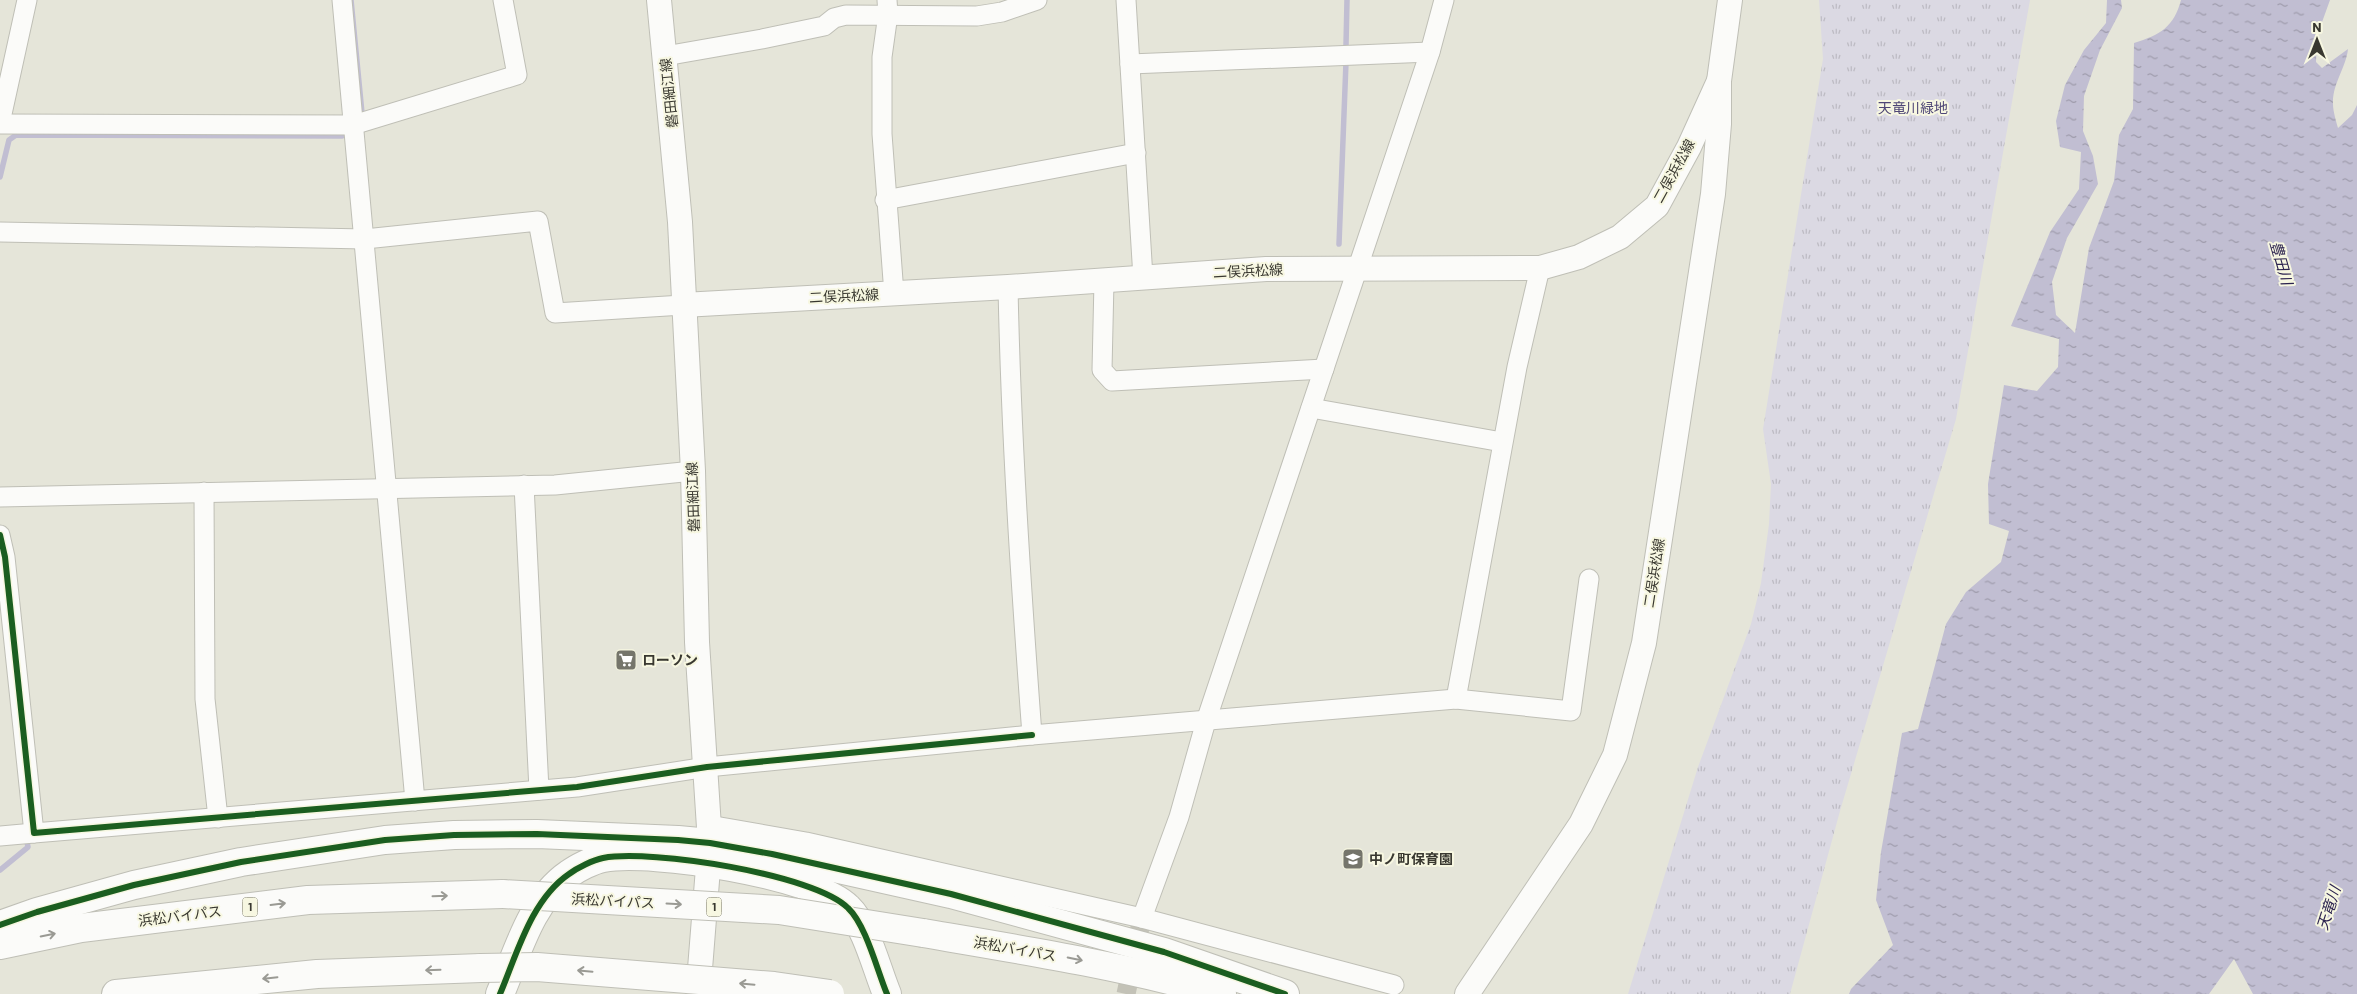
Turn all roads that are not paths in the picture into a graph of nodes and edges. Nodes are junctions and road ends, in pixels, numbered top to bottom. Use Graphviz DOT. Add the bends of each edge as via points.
graph roads {
  1 [pos="27,0"];
  2 [pos="342,0"];
  3 [pos="503,0"];
  4 [pos="660,0"];
  5 [pos="1037,0"];
  6 [pos="1126,0"];
  7 [pos="1444,0"];
  8 [pos="1730,0"];
  9 [pos="888,7"];
  10 [pos="1430,52"];
  11 [pos="665,56"];
  12 [pos="1130,64"];
  13 [pos="1719,81"];
  14 [pos="0,123"];
  15 [pos="353,125"];
  16 [pos="1136,153"];
  17 [pos="886,200"];
  18 [pos="0,232"];
  19 [pos="365,239"];
  20 [pos="1356,268"];
  21 [pos="1540,268"];
  22 [pos="1143,278"];
  23 [pos="1104,281"];
  24 [pos="1008,287"];
  25 [pos="894,294"];
  26 [pos="683,305"];
  27 [pos="1324,369"];
  28 [pos="1311,408"];
  29 [pos="1502,442"];
  30 [pos="693,471"];
  31 [pos="524,485"];
  32 [pos="387,487"];
  33 [pos="204,492"];
  34 [pos="0,497"];
  35 [pos="0,535"];
  36 [pos="1589,579"];
  37 [pos="1456,699"];
  38 [pos="1206,721"];
  39 [pos="1032,735"];
  40 [pos="707,767"];
  41 [pos="538,790"];
  42 [pos="415,801"];
  43 [pos="218,818"];
  44 [pos="34,833"];
  45 [pos="0,836"];
  46 [pos="710,844"];
  47 [pos="1142,918"];
  48 [pos="0,925"];
  49 [pos="0,945"];
  50 [pos="1394,986"];
  51 [pos="116,994"];
  52 [pos="500,994"];
  53 [pos="698,994"];
  54 [pos="830,994"];
  55 [pos="886,994"];
  56 [pos="1222,994"];
  57 [pos="1286,994"];
  58 [pos="1467,994"];
  1 -- 14 [label="street"];
  2 -- 15 [label="street"];
  3 -- 15 [label="street" via="517,75"];
  4 -- 11 [label="main road, 磐田細江線"];
  5 -- 9 [label="street" via="1002,12 977,16"];
  6 -- 12 [label="street"];
  7 -- 10 [label="street"];
  8 -- 13 [label="main road, 二俣浜松線"];
  9 -- 11 [label="street" via="834,18 824,26"];
  9 -- 17 [label="street" via="882,56"];
  10 -- 12 [label="street"];
  10 -- 20 [label="street"];
  11 -- 26 [label="main road, 磐田細江線" via="680,222"];
  12 -- 16 [label="street"];
  13 -- 21 [label="main road, 二俣浜松線" via="1657,206 1620,237 1579,257"];
  13 -- 58 [label="main road, 二俣浜松線" via="1713,194 1644,643 1615,755 1581,824"];
  14 -- 15 [label="street"];
  15 -- 19 [label="street"];
  16 -- 17 [label="street"];
  16 -- 22 [label="street"];
  17 -- 25 [label="street"];
  18 -- 19 [label="street"];
  19 -- 26 [label="street" via="538,221 555,313"];
  19 -- 32 [label="street"];
  20 -- 21 [label="main road, 二俣浜松線"];
  20 -- 22 [label="main road, 二俣浜松線" via="1266,269"];
  20 -- 27 [label="street"];
  21 -- 29 [label="street"];
  22 -- 23 [label="main road, 二俣浜松線"];
  23 -- 24 [label="main road, 二俣浜松線"];
  23 -- 27 [label="street" via="1102,370 1112,381"];
  24 -- 25 [label="main road, 二俣浜松線"];
  24 -- 39 [label="street" via="1018,543"];
  25 -- 26 [label="main road, 二俣浜松線"];
  26 -- 30 [label="main road, 磐田細江線"];
  27 -- 28 [label="street"];
  28 -- 29 [label="street"];
  28 -- 38 [label="street"];
  29 -- 37 [label="street"];
  30 -- 31 [label="street"];
  30 -- 40 [label="main road, 磐田細江線" via="697,642"];
  31 -- 32 [label="street"];
  31 -- 41 [label="street"];
  32 -- 33 [label="street"];
  32 -- 42 [label="street"];
  33 -- 34 [label="street"];
  33 -- 43 [label="street" via="205,699"];
  35 -- 44 [label="street"];
  36 -- 37 [label="street" via="1571,711"];
  37 -- 38 [label="street"];
  38 -- 39 [label="street"];
  38 -- 47 [label="street" via="1178,817"];
  39 -- 40 [label="street"];
  40 -- 41 [label="street"];
  40 -- 46 [label="main road, 磐田細江線"];
  41 -- 42 [label="street"];
  42 -- 43 [label="street"];
  43 -- 44 [label="street"];
  44 -- 45 [label="street"];
  46 -- 47 [label="street" via="806,842"];
  46 -- 48 [label="highway" via="537,834 385,840 241,862 134,885"];
  46 -- 52 [label="highway" via="654,856 602,858 569,874 540,903"];
  46 -- 53 [label="main road, 磐田細江線"];
  46 -- 55 [label="highway" via="787,880 826,893 849,908 865,935"];
  46 -- 57 [label="highway" via="862,873 1099,933"];
  47 -- 50 [label="street"];
  49 -- 56 [label="highway, 浜松バイパス / 1, one-way, bridge" via="81,928 308,900 503,894 779,910 1066,957"];
  54 -- 51 [label="highway, one-way, bridge" via="774,986 537,967 317,974"];
}
